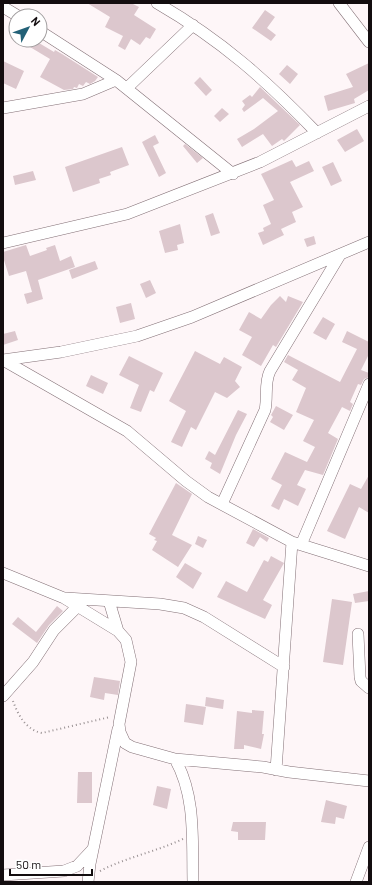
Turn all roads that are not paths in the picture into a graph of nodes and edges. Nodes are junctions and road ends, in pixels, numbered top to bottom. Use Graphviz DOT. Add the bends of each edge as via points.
graph roads {
  1 [pos="157,3"];
  2 [pos="339,3"];
  3 [pos="193,24"];
  4 [pos="48,35"];
  5 [pos="369,42"];
  6 [pos="116,80"];
  7 [pos="127,88"];
  8 [pos="369,106"];
  9 [pos="3,108"];
  10 [pos="317,133"];
  11 [pos="233,174"];
  12 [pos="369,242"];
  13 [pos="3,243"];
  14 [pos="340,255"];
  15 [pos="3,360"];
  16 [pos="369,384"];
  17 [pos="222,504"];
  18 [pos="296,544"];
  19 [pos="369,566"];
  20 [pos="3,573"];
  21 [pos="64,598"];
  22 [pos="109,601"];
  23 [pos="78,606"];
  24 [pos="118,631"];
  25 [pos="358,634"];
  26 [pos="284,666"];
  27 [pos="369,688"];
  28 [pos="6,693"];
  29 [pos="120,719"];
  30 [pos="175,759"];
  31 [pos="276,770"];
  32 [pos="369,781"];
  33 [pos="369,846"];
  34 [pos="93,850"];
  35 [pos="3,875"];
  36 [pos="88,880"];
  37 [pos="193,882"];
  38 [pos="356,882"];
  1 -- 3 [label="street"];
  2 -- 5 [label="street"];
  3 -- 7 [label="street"];
  3 -- 10 [label="street" via="256,72"];
  4 -- 6 [label="street"];
  6 -- 7 [label="street"];
  6 -- 9 [label="street" via="73,96"];
  7 -- 11 [label="street"];
  8 -- 10 [label="street"];
  10 -- 11 [label="street"];
  11 -- 13 [label="street" via="127,214"];
  12 -- 14 [label="street"];
  14 -- 15 [label="street" via="192,317 137,336 61,352"];
  14 -- 17 [label="street" via="267,377 265,410"];
  15 -- 17 [label="street" via="127,431 186,481"];
  16 -- 18 [label="street"];
  17 -- 18 [label="street"];
  18 -- 19 [label="street"];
  18 -- 26 [label="street"];
  20 -- 21 [label="street"];
  21 -- 22 [label="street"];
  21 -- 23 [label="street"];
  22 -- 24 [label="street"];
  22 -- 26 [label="street" via="184,608 204,617"];
  23 -- 24 [label="street"];
  23 -- 28 [label="street" via="54,630 33,662"];
  24 -- 29 [label="street" via="126,640 131,662"];
  25 -- 27 [label="street" via="360,677"];
  26 -- 31 [label="street"];
  29 -- 30 [label="street" via="125,743"];
  29 -- 34 [label="street"];
  30 -- 31 [label="street"];
  30 -- 37 [label="street" via="187,786 193,835"];
  31 -- 32 [label="street"];
  33 -- 38 [label="street"];
  34 -- 35 [label="street" via="77,866 64,872"];
  34 -- 36 [label="street"];
}
